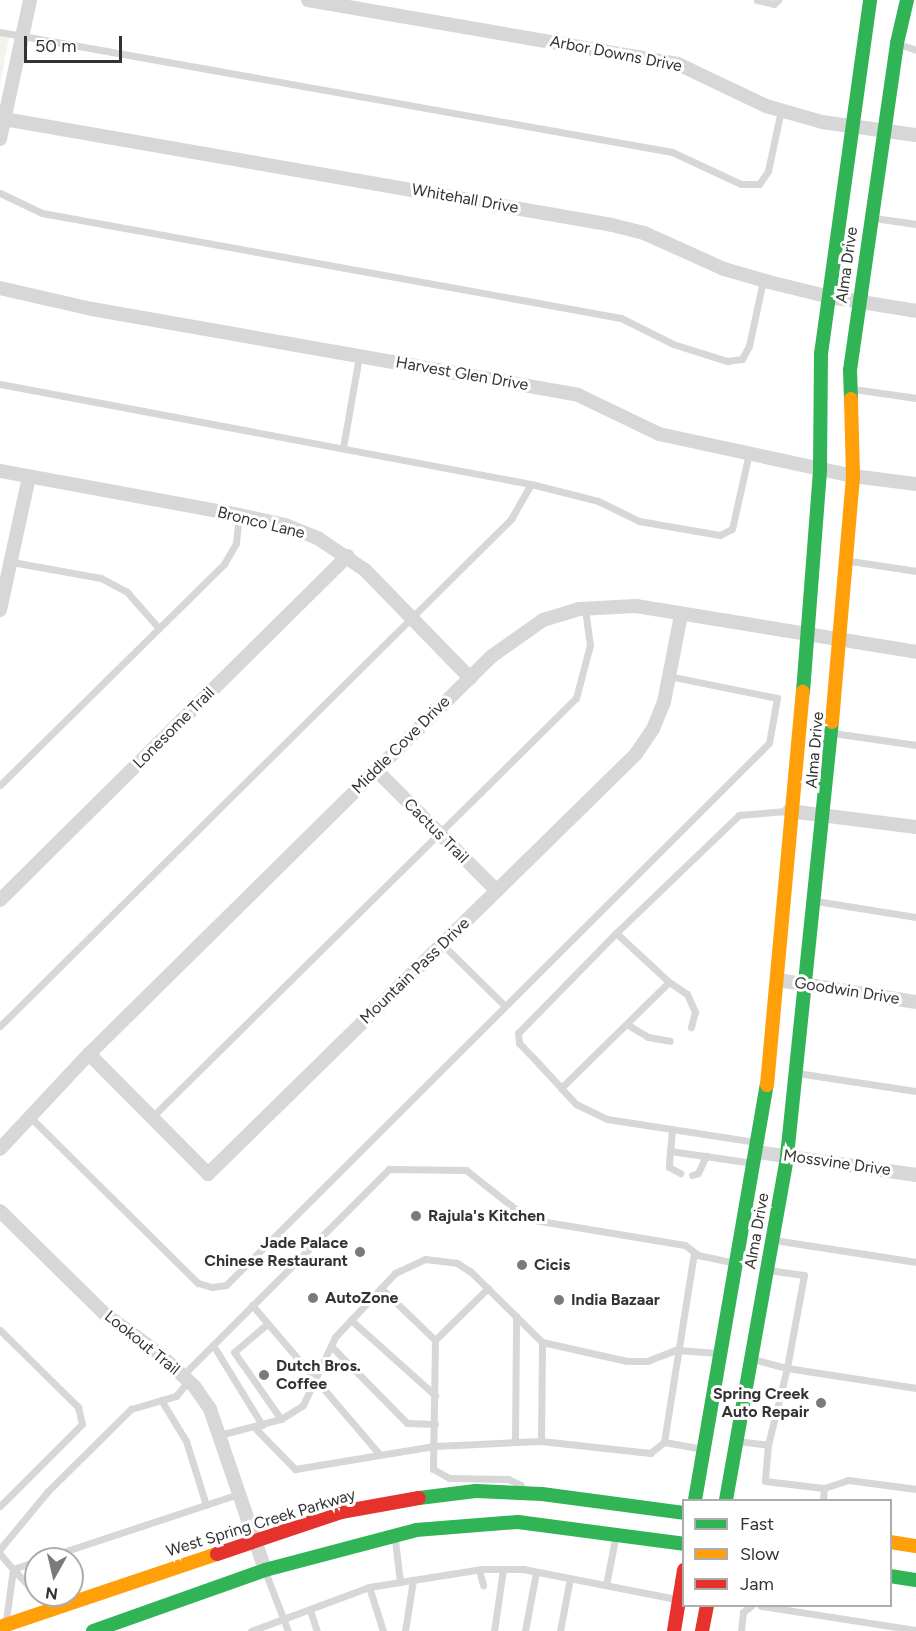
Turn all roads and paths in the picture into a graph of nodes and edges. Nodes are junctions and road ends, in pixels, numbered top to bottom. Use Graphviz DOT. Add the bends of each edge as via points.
graph roads {
  1 [pos="30,0"];
  2 [pos="308,0"];
  3 [pos="757,0"];
  4 [pos="778,0"];
  5 [pos="870,0"];
  6 [pos="908,0"];
  7 [pos="0,32"];
  8 [pos="22,36"];
  9 [pos="897,43"];
  10 [pos="916,50"];
  11 [pos="781,110"];
  12 [pos="4,119"];
  13 [pos="851,124"];
  14 [pos="884,130"];
  15 [pos="916,135"];
  16 [pos="0,139"];
  17 [pos="0,193"];
  18 [pos="870,217"];
  19 [pos="916,224"];
  20 [pos="762,280"];
  21 [pos="0,288"];
  22 [pos="830,297"];
  23 [pos="858,303"];
  24 [pos="916,311"];
  25 [pos="359,356"];
  26 [pos="0,384"];
  27 [pos="850,388"];
  28 [pos="916,398"];
  29 [pos="343,448"];
  30 [pos="749,453"];
  31 [pos="820,469"];
  32 [pos="0,471"];
  33 [pos="854,476"];
  34 [pos="29,477"];
  35 [pos="531,484"];
  36 [pos="916,484"];
  37 [pos="239,515"];
  38 [pos="348,556"];
  39 [pos="847,560"];
  40 [pos="12,562"];
  41 [pos="916,571"];
  42 [pos="585,608"];
  43 [pos="0,610"];
  44 [pos="681,615"];
  45 [pos="412,618"];
  46 [pos="157,626"];
  47 [pos="809,635"];
  48 [pos="841,641"];
  49 [pos="916,652"];
  50 [pos="669,676"];
  51 [pos="470,678"];
  52 [pos="833,733"];
  53 [pos="916,745"];
  54 [pos="376,770"];
  55 [pos="0,785"];
  56 [pos="789,811"];
  57 [pos="825,816"];
  58 [pos="916,827"];
  59 [pos="438,833"];
  60 [pos="497,891"];
  61 [pos="0,900"];
  62 [pos="816,901"];
  63 [pos="916,917"];
  64 [pos="616,933"];
  65 [pos="442,944"];
  66 [pos="778,980"];
  67 [pos="669,982"];
  68 [pos="807,986"];
  69 [pos="916,1002"];
  70 [pos="505,1006"];
  71 [pos="628,1024"];
  72 [pos="0,1026"];
  73 [pos="691,1027"];
  74 [pos="670,1041"];
  75 [pos="89,1054"];
  76 [pos="797,1073"];
  77 [pos="561,1088"];
  78 [pos="916,1091"];
  79 [pos="30,1117"];
  80 [pos="152,1117"];
  81 [pos="672,1130"];
  82 [pos="0,1149"];
  83 [pos="670,1151"];
  84 [pos="757,1153"];
  85 [pos="706,1156"];
  86 [pos="787,1156"];
  87 [pos="680,1173"];
  88 [pos="692,1175"];
  89 [pos="916,1175"];
  90 [pos="0,1211"];
  91 [pos="772,1240"];
  92 [pos="694,1252"];
  93 [pos="916,1262"];
  94 [pos="736,1263"];
  95 [pos="767,1269"];
  96 [pos="381,1288"];
  97 [pos="488,1288"];
  98 [pos="252,1305"];
  99 [pos="516,1316"];
  100 [pos="351,1320"];
  101 [pos="267,1324"];
  102 [pos="0,1330"];
  103 [pos="435,1340"];
  104 [pos="542,1342"];
  105 [pos="213,1345"];
  106 [pos="331,1346"];
  107 [pos="679,1350"];
  108 [pos="719,1353"];
  109 [pos="751,1358"];
  110 [pos="787,1368"];
  111 [pos="185,1378"];
  112 [pos="316,1383"];
  113 [pos="916,1388"];
  114 [pos="435,1395"];
  115 [pos="161,1400"];
  116 [pos="281,1419"];
  117 [pos="435,1424"];
  118 [pos="258,1426"];
  119 [pos="219,1434"];
  120 [pos="541,1441"];
  121 [pos="736,1441"];
  122 [pos="515,1442"];
  123 [pos="663,1442"];
  124 [pos="768,1445"];
  125 [pos="434,1446"];
  126 [pos="703,1449"];
  127 [pos="380,1455"];
  128 [pos="824,1488"];
  129 [pos="916,1489"];
  130 [pos="239,1494"];
  131 [pos="542,1494"];
  132 [pos="695,1499"];
  133 [pos="726,1499"];
  134 [pos="823,1499"];
  135 [pos="206,1505"];
  136 [pos="0,1506"];
  137 [pos="682,1513"];
  138 [pos="616,1533"];
  139 [pos="394,1534"];
  140 [pos="254,1540"];
  141 [pos="892,1542"];
  142 [pos="682,1544"];
  143 [pos="916,1546"];
  144 [pos="78,1547"];
  145 [pos="0,1549"];
  146 [pos="0,1554"];
  147 [pos="24,1565"];
  148 [pos="13,1569"];
  149 [pos="503,1569"];
  150 [pos="265,1570"];
  151 [pos="479,1570"];
  152 [pos="536,1572"];
  153 [pos="570,1578"];
  154 [pos="413,1580"];
  155 [pos="24,1581"];
  156 [pos="682,1581"];
  157 [pos="400,1582"];
  158 [pos="483,1585"];
  159 [pos="606,1585"];
  160 [pos="369,1587"];
  161 [pos="84,1598"];
  162 [pos="679,1599"];
  163 [pos="58,1607"];
  164 [pos="707,1607"];
  165 [pos="749,1607"];
  166 [pos="771,1607"];
  167 [pos="310,1610"];
  168 [pos="283,1620"];
  169 [pos="2,1626"];
  170 [pos="125,1626"];
  171 [pos="871,1627"];
  172 [pos="913,1630"];
  173 [pos="93,1631"];
  174 [pos="251,1631"];
  175 [pos="288,1631"];
  176 [pos="317,1631"];
  177 [pos="383,1631"];
  178 [pos="405,1631"];
  179 [pos="494,1631"];
  180 [pos="525,1631"];
  181 [pos="560,1631"];
  182 [pos="674,1631"];
  183 [pos="702,1631"];
  184 [pos="741,1631"];
  1 -- 8 [label="street"];
  2 -- 11 [label="street, Arbor Downs Drive" via="678,64"];
  3 -- 4 [label="lane" via="774,4"];
  5 -- 13 [label="main road, Alma Drive"];
  6 -- 9 [label="main road, Alma Drive"];
  7 -- 8 [label="lane"];
  8 -- 11 [label="lane" via="672,152 741,184 759,184 768,171"];
  8 -- 12 [label="street"];
  9 -- 10 [label="lane"];
  9 -- 14 [label="main road, Alma Drive"];
  11 -- 13 [label="street, Arbor Downs Drive" via="822,122"];
  12 -- 16 [label="street"];
  12 -- 20 [label="street, Whitehall Drive" via="612,225 645,233 724,269"];
  13 -- 14 [label="street, Arbor Downs Drive"];
  13 -- 22 [label="main road, Alma Drive"];
  14 -- 15 [label="street, Arbor Downs Drive"];
  14 -- 18 [label="main road, Alma Drive"];
  17 -- 20 [label="lane" via="42,213 621,318 673,344 727,361 742,359 749,346"];
  18 -- 19 [label="lane"];
  18 -- 23 [label="main road, Alma Drive"];
  20 -- 22 [label="street, Whitehall Drive"];
  21 -- 25 [label="street, Harvest Glen Drive" via="92,309"];
  22 -- 23 [label="street, Whitehall Drive"];
  22 -- 31 [label="main road, Alma Drive" via="821,354"];
  23 -- 24 [label="street, Whitehall Drive"];
  23 -- 27 [label="main road, Alma Drive"];
  25 -- 29 [label="lane"];
  25 -- 30 [label="street, Harvest Glen Drive" via="578,395 659,434"];
  26 -- 29 [label="lane"];
  27 -- 28 [label="lane"];
  27 -- 33 [label="main road, Alma Drive"];
  29 -- 35 [label="lane"];
  30 -- 31 [label="street, Harvest Glen Drive"];
  30 -- 35 [label="lane" via="732,529 720,535 639,521 598,501"];
  31 -- 33 [label="street, Harvest Glen Drive"];
  31 -- 47 [label="main road, Alma Drive"];
  32 -- 34 [label="street, Bronco Lane"];
  33 -- 36 [label="street, Harvest Glen Drive"];
  33 -- 39 [label="main road, Alma Drive"];
  34 -- 37 [label="street, Bronco Lane"];
  34 -- 40 [label="street"];
  35 -- 45 [label="lane" via="511,519"];
  37 -- 38 [label="street, Bronco Lane" via="285,525"];
  37 -- 46 [label="lane" via="236,543 224,564"];
  38 -- 45 [label="street, Bronco Lane"];
  38 -- 61 [label="street, Lonesome Trail"];
  39 -- 41 [label="lane"];
  39 -- 48 [label="main road, Alma Drive"];
  40 -- 43 [label="street"];
  40 -- 46 [label="lane" via="101,578 126,592"];
  42 -- 44 [label="street, Middle Cove Drive" via="636,606"];
  42 -- 51 [label="street, Middle Cove Drive" via="543,621 511,639"];
  42 -- 59 [label="lane" via="590,645 576,698"];
  44 -- 47 [label="street, Middle Cove Drive"];
  44 -- 50 [label="street, Mountain Pass Drive"];
  45 -- 51 [label="street, Bronco Lane"];
  45 -- 72 [label="lane"];
  46 -- 55 [label="lane"];
  47 -- 48 [label="street, Middle Cove Drive"];
  47 -- 56 [label="main road, Alma Drive"];
  48 -- 49 [label="street, Middle Cove Drive"];
  48 -- 52 [label="main road, Alma Drive"];
  50 -- 60 [label="street, Mountain Pass Drive" via="653,729 636,754"];
  50 -- 70 [label="lane" via="777,698 769,742"];
  51 -- 54 [label="street, Middle Cove Drive"];
  52 -- 53 [label="lane"];
  52 -- 57 [label="main road, Alma Drive"];
  54 -- 59 [label="street, Cactus Trail"];
  54 -- 75 [label="street, Middle Cove Drive"];
  56 -- 57 [label="street"];
  56 -- 64 [label="lane" via="739,815 721,828"];
  56 -- 66 [label="main road, Alma Drive"];
  57 -- 58 [label="street"];
  57 -- 62 [label="main road, Alma Drive"];
  59 -- 60 [label="street, Cactus Trail"];
  59 -- 80 [label="lane"];
  60 -- 65 [label="street, Mountain Pass Drive"];
  62 -- 63 [label="lane"];
  62 -- 68 [label="main road, Alma Drive"];
  64 -- 67 [label="lane"];
  64 -- 77 [label="lane" via="518,1032 519,1044"];
  65 -- 70 [label="lane"];
  65 -- 80 [label="street, Mountain Pass Drive" via="208,1174"];
  66 -- 68 [label="street, Goodwin Drive"];
  66 -- 84 [label="main road, Alma Drive"];
  67 -- 71 [label="lane"];
  67 -- 73 [label="lane" via="687,994 695,1012"];
  68 -- 69 [label="street, Goodwin Drive"];
  68 -- 76 [label="main road, Alma Drive"];
  70 -- 79 [label="lane" via="226,1285 198,1283"];
  71 -- 74 [label="lane" via="648,1037"];
  71 -- 77 [label="lane"];
  75 -- 79 [label="street, Middle Cove Drive"];
  75 -- 80 [label="street, Mountain Pass Drive"];
  76 -- 78 [label="lane"];
  76 -- 86 [label="main road, Alma Drive"];
  77 -- 81 [label="lane" via="576,1104 607,1119"];
  79 -- 82 [label="street, Middle Cove Drive"];
  81 -- 83 [label="lane"];
  81 -- 84 [label="lane"];
  83 -- 85 [label="lane"];
  83 -- 87 [label="lane" via="669,1167"];
  84 -- 85 [label="lane"];
  84 -- 86 [label="street, Mossvine Drive"];
  84 -- 94 [label="main road, Alma Drive"];
  85 -- 88 [label="lane" via="698,1173"];
  86 -- 89 [label="street, Mossvine Drive"];
  86 -- 91 [label="main road, Alma Drive"];
  90 -- 111 [label="street, Lookout Trail" via="106,1315"];
  91 -- 93 [label="lane"];
  91 -- 95 [label="main road, Alma Drive"];
  92 -- 94 [label="lane"];
  92 -- 98 [label="lane" via="685,1245 528,1219 466,1170 389,1168"];
  92 -- 107 [label="lane"];
  94 -- 108 [label="main road, Alma Drive"];
  95 -- 109 [label="main road, Alma Drive"];
  95 -- 110 [label="lane" via="804,1275"];
  96 -- 97 [label="lane" via="409,1264 441,1258 457,1263"];
  96 -- 100 [label="lane"];
  96 -- 103 [label="lane"];
  97 -- 99 [label="lane"];
  97 -- 103 [label="lane"];
  98 -- 101 [label="lane"];
  98 -- 105 [label="lane"];
  99 -- 104 [label="lane"];
  99 -- 122 [label="lane"];
  100 -- 106 [label="lane"];
  100 -- 114 [label="lane"];
  101 -- 112 [label="lane"];
  101 -- 116 [label="lane" via="234,1352"];
  102 -- 136 [label="lane" via="78,1407 82,1424"];
  103 -- 114 [label="lane"];
  104 -- 107 [label="lane" via="627,1361 647,1360"];
  104 -- 120 [label="lane"];
  105 -- 111 [label="lane"];
  105 -- 118 [label="lane"];
  106 -- 112 [label="lane"];
  106 -- 117 [label="lane" via="407,1423"];
  107 -- 108 [label="lane"];
  107 -- 123 [label="lane"];
  108 -- 109 [label="main road"];
  108 -- 126 [label="main road, Alma Drive"];
  109 -- 110 [label="lane"];
  109 -- 121 [label="main road, Alma Drive"];
  110 -- 113 [label="lane"];
  110 -- 124 [label="lane"];
  111 -- 115 [label="lane" via="176,1396"];
  111 -- 119 [label="street, Lookout Trail" via="210,1409"];
  112 -- 116 [label="lane" via="303,1405"];
  112 -- 127 [label="lane"];
  114 -- 117 [label="lane"];
  115 -- 135 [label="lane" via="186,1441"];
  115 -- 145 [label="lane" via="131,1409 48,1491"];
  116 -- 118 [label="lane"];
  117 -- 125 [label="lane"];
  118 -- 119 [label="lane"];
  118 -- 127 [label="lane" via="296,1469"];
  119 -- 130 [label="street, Lookout Trail"];
  120 -- 122 [label="lane"];
  120 -- 123 [label="lane" via="651,1454"];
  121 -- 124 [label="lane"];
  121 -- 133 [label="main road, Alma Drive"];
  122 -- 125 [label="lane"];
  123 -- 126 [label="lane"];
  124 -- 128 [label="lane" via="765,1481"];
  125 -- 127 [label="lane"];
  125 -- 131 [label="lane" via="433,1468 449,1478 508,1479"];
  126 -- 132 [label="main road, Alma Drive"];
  128 -- 129 [label="lane" via="848,1480"];
  128 -- 134 [label="lane"];
  130 -- 135 [label="lane"];
  130 -- 140 [label="street, Lookout Trail"];
  131 -- 137 [label="main road, West Spring Creek Parkway"];
  131 -- 140 [label="main road, West Spring Creek Parkway" via="476,1491 405,1500 345,1511"];
  135 -- 144 [label="lane"];
  138 -- 139 [label="main road" via="518,1522"];
  138 -- 142 [label="main road"];
  138 -- 159 [label="lane"];
  139 -- 150 [label="main road"];
  139 -- 157 [label="lane"];
  140 -- 150 [label="street, Lookout Trail"];
  140 -- 161 [label="main road, West Spring Creek Parkway"];
  141 -- 143 [label="main road"];
  146 -- 148 [label="lane"];
  147 -- 148 [label="lane"];
  148 -- 155 [label="lane"];
  148 -- 169 [label="lane"];
  149 -- 151 [label="lane"];
  149 -- 152 [label="lane"];
  149 -- 179 [label="lane"];
  150 -- 168 [label="lane"];
  150 -- 170 [label="main road"];
  151 -- 154 [label="lane"];
  151 -- 158 [label="lane"];
  152 -- 153 [label="lane"];
  152 -- 180 [label="lane"];
  153 -- 159 [label="lane"];
  153 -- 181 [label="lane"];
  154 -- 157 [label="lane"];
  154 -- 178 [label="lane"];
  156 -- 162 [label="main road"];
  157 -- 160 [label="lane"];
  159 -- 162 [label="lane"];
  160 -- 167 [label="lane"];
  160 -- 177 [label="lane"];
  162 -- 182 [label="main road"];
  163 -- 169 [label="main road, West Spring Creek Parkway"];
  164 -- 183 [label="main road"];
  165 -- 184 [label="lane" via="743,1612"];
  166 -- 171 [label="lane"];
  167 -- 168 [label="lane"];
  167 -- 176 [label="lane"];
  168 -- 174 [label="lane"];
  168 -- 175 [label="lane"];
  170 -- 173 [label="main road"];
  171 -- 172 [label="lane"];
}
